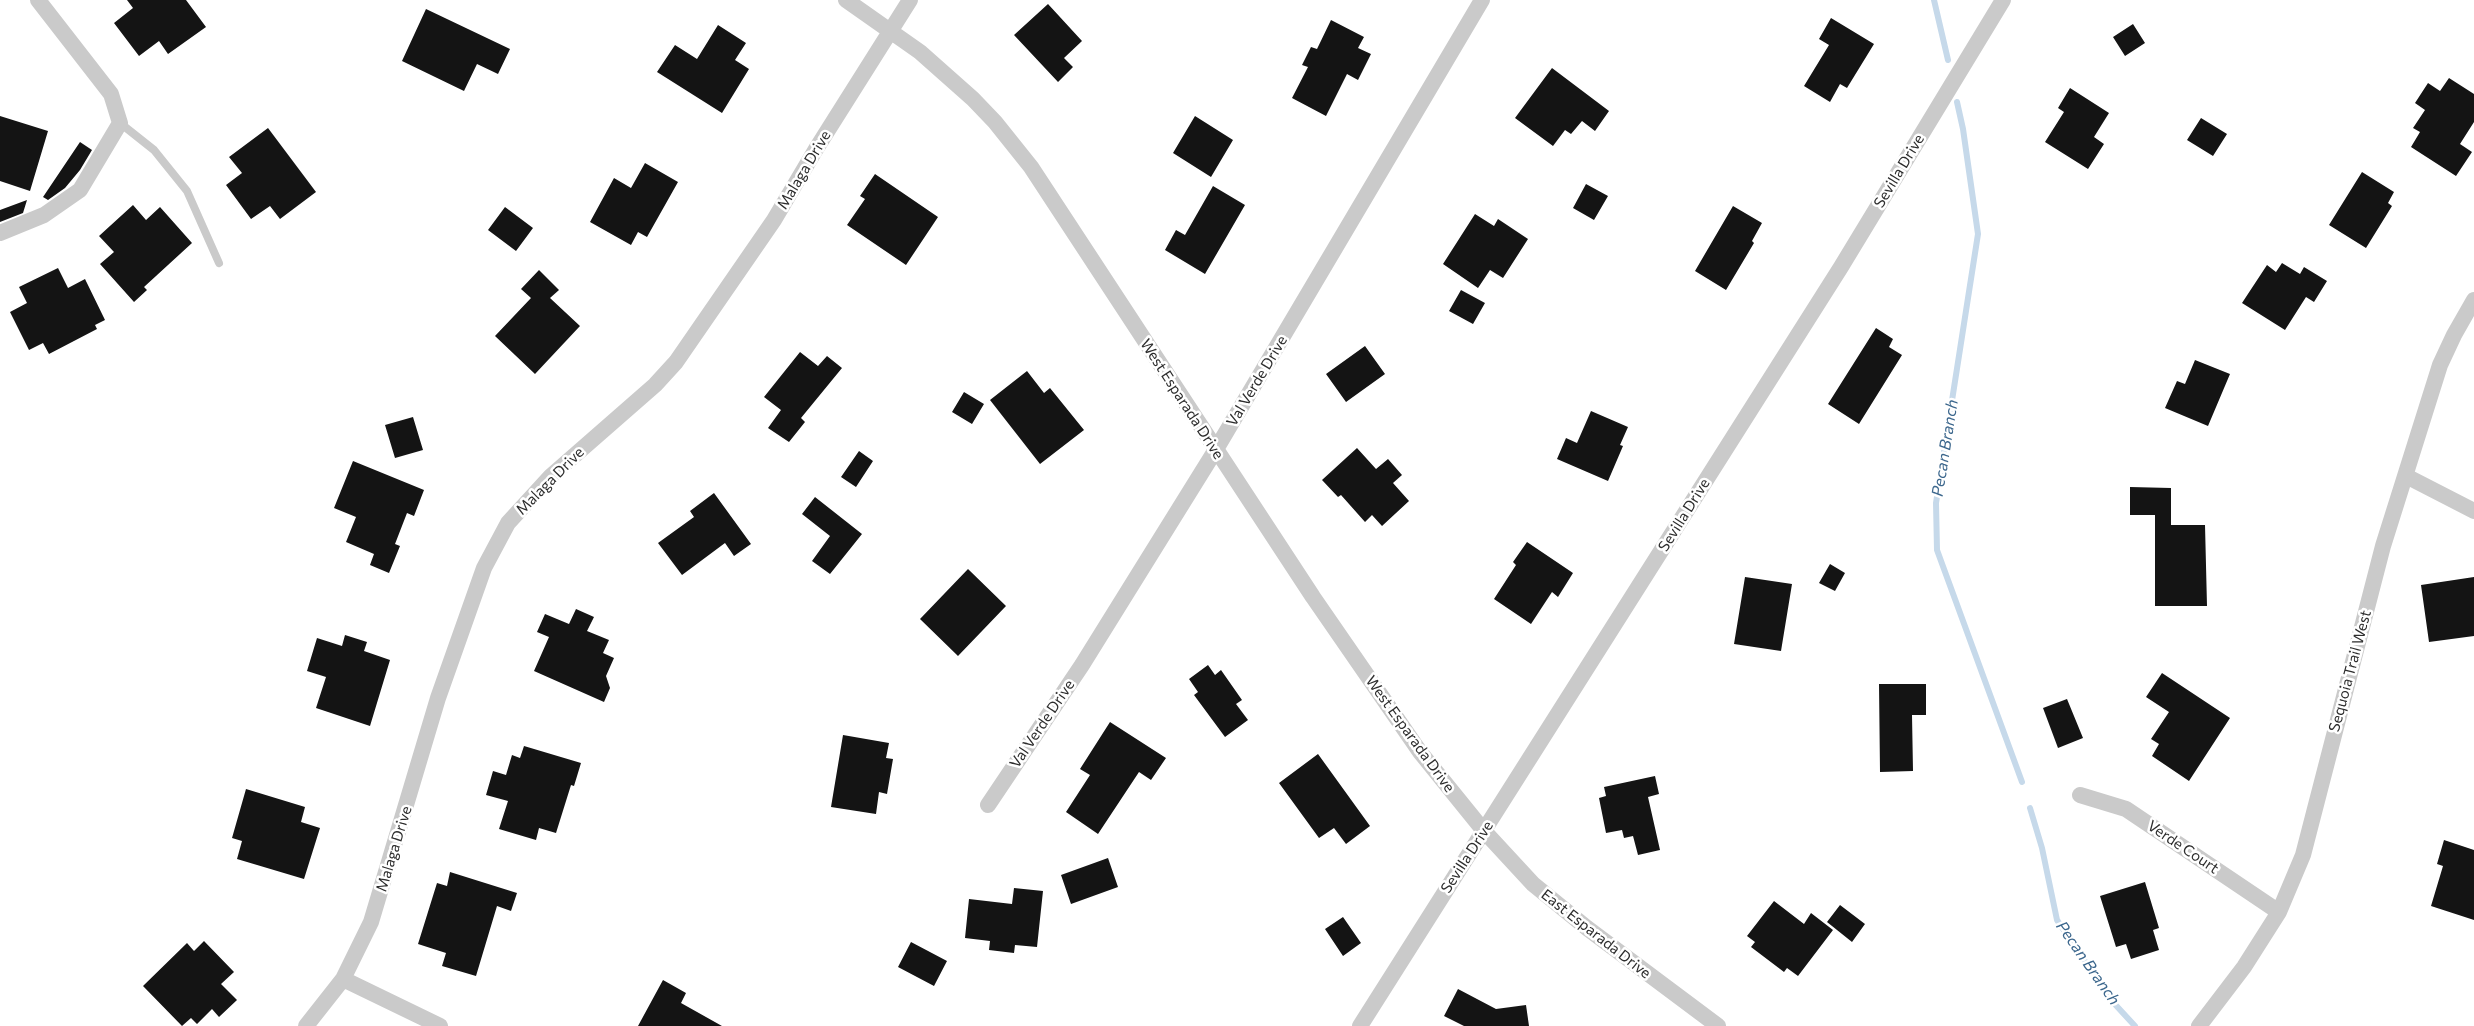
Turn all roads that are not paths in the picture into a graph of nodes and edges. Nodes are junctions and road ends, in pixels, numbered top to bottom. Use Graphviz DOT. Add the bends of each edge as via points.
graph roads {
  1 [pos="38,0"];
  2 [pos="846,0"];
  3 [pos="910,0"];
  4 [pos="1482,0"];
  5 [pos="2003,0"];
  6 [pos="891,31"];
  7 [pos="120,123"];
  8 [pos="0,233"];
  9 [pos="219,263"];
  10 [pos="2474,300"];
  11 [pos="1215,451"];
  12 [pos="2406,476"];
  13 [pos="2474,511"];
  14 [pos="2080,795"];
  15 [pos="988,805"];
  16 [pos="1484,831"];
  17 [pos="2279,912"];
  18 [pos="343,978"];
  19 [pos="306,1026"];
  20 [pos="440,1026"];
  21 [pos="1360,1026"];
  22 [pos="1718,1026"];
  23 [pos="2199,1026"];
  1 -- 7 [label="street" via="111,94"];
  2 -- 6 [label="street, West Esparada Drive"];
  3 -- 6 [label="street, Malaga Drive"];
  4 -- 11 [label="street, Val Verde Drive"];
  5 -- 16 [label="street, Sevilla Drive" via="1841,267"];
  6 -- 11 [label="street, West Esparada Drive" via="920,52 972,99 1031,167"];
  6 -- 18 [label="street, Malaga Drive" via="774,220 676,362 656,384 551,476 508,523 484,568 438,698 372,922"];
  7 -- 8 [label="street" via="80,190 44,215"];
  7 -- 9 [label="lane" via="154,150 187,192"];
  10 -- 12 [label="street, Sequoia Trail West" via="2440,365"];
  11 -- 15 [label="street, Val Verde Drive" via="1082,665"];
  11 -- 16 [label="street, West Esparada Drive" via="1420,752"];
  12 -- 13 [label="street"];
  12 -- 17 [label="street, Sequoia Trail West" via="2383,546 2303,855"];
  14 -- 17 [label="street, Verde Court" via="2126,809"];
  16 -- 21 [label="street, Sevilla Drive"];
  16 -- 22 [label="street, East Esparada Drive" via="1541,891"];
  17 -- 23 [label="street, Sequoia Trail West" via="2244,967"];
  18 -- 19 [label="street, Malaga Drive"];
  18 -- 20 [label="street"];
}
